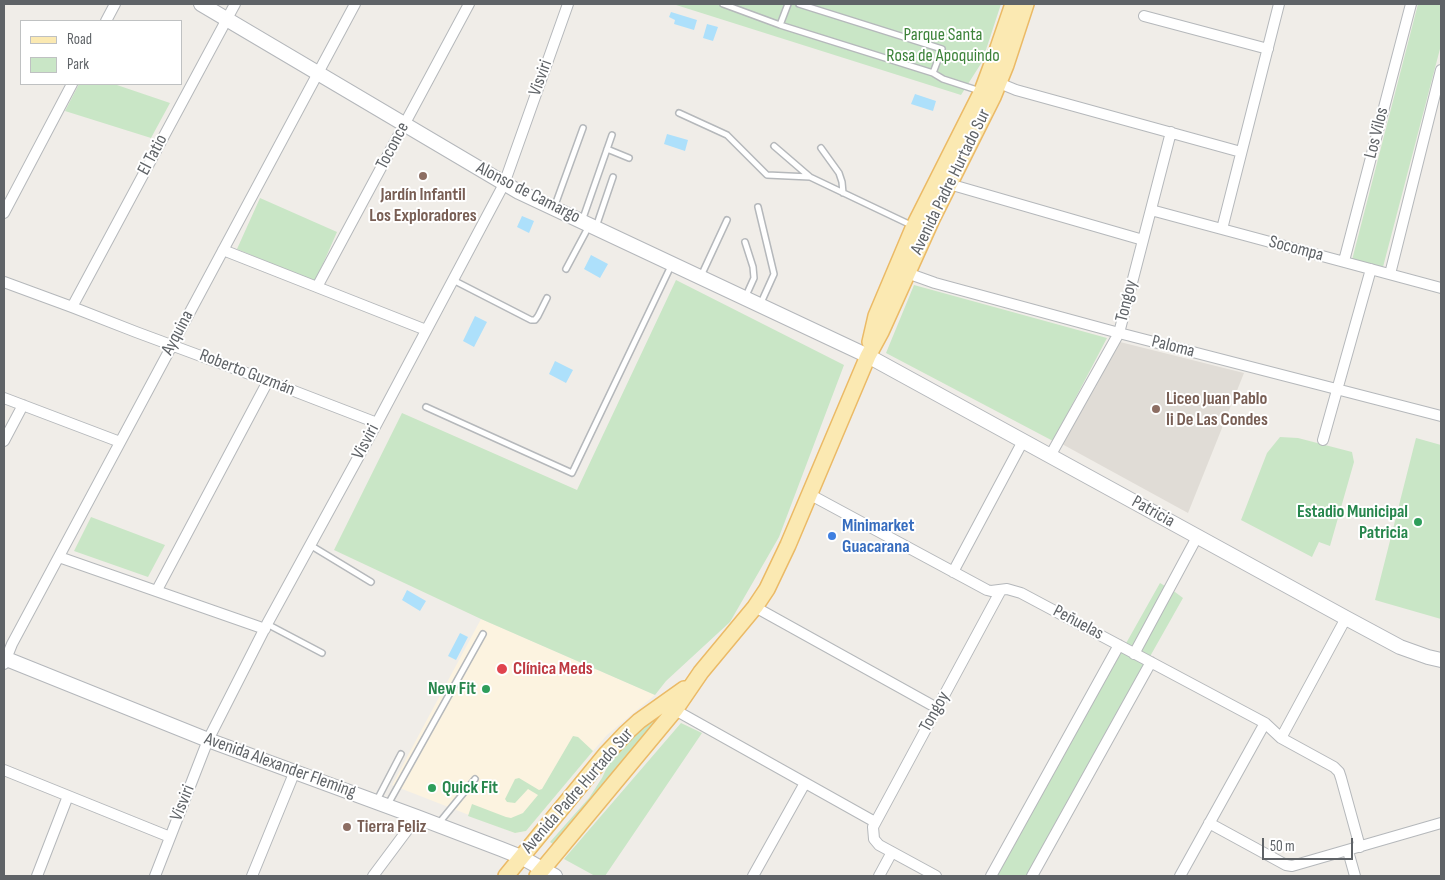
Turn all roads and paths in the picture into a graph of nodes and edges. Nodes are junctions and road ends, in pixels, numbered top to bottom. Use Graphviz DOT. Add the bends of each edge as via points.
graph roads {
  1 [pos="115,4"];
  2 [pos="201,4"];
  3 [pos="234,4"];
  4 [pos="355,4"];
  5 [pos="469,4"];
  6 [pos="568,4"];
  7 [pos="722,4"];
  8 [pos="788,4"];
  9 [pos="799,4"];
  10 [pos="1013,4"];
  11 [pos="1026,4"];
  12 [pos="1280,4"];
  13 [pos="1411,4"];
  14 [pos="1144,16"];
  15 [pos="226,19"];
  16 [pos="107,20"];
  17 [pos="780,25"];
  18 [pos="1268,50"];
  19 [pos="1441,70"];
  20 [pos="318,73"];
  21 [pos="933,73"];
  22 [pos="999,83"];
  23 [pos="71,85"];
  24 [pos="982,91"];
  25 [pos="679,113"];
  26 [pos="405,125"];
  27 [pos="584,128"];
  28 [pos="1171,132"];
  29 [pos="612,135"];
  30 [pos="774,146"];
  31 [pos="821,148"];
  32 [pos="607,149"];
  33 [pos="1242,152"];
  34 [pos="629,158"];
  35 [pos="613,176"];
  36 [pos="810,177"];
  37 [pos="504,184"];
  38 [pos="949,184"];
  39 [pos="843,193"];
  40 [pos="758,207"];
  41 [pos="554,208"];
  42 [pos="1151,210"];
  43 [pos="4,213"];
  44 [pos="727,220"];
  45 [pos="589,225"];
  46 [pos="914,226"];
  47 [pos="1222,229"];
  48 [pos="1143,240"];
  49 [pos="745,242"];
  50 [pos="223,250"];
  51 [pos="1344,262"];
  52 [pos="672,264"];
  53 [pos="566,269"];
  54 [pos="1371,269"];
  55 [pos="907,273"];
  56 [pos="1390,274"];
  57 [pos="700,278"];
  58 [pos="452,280"];
  59 [pos="4,282"];
  60 [pos="317,287"];
  61 [pos="1441,288"];
  62 [pos="547,298"];
  63 [pos="745,299"];
  64 [pos="760,306"];
  65 [pos="72,307"];
  66 [pos="426,330"];
  67 [pos="1119,333"];
  68 [pos="172,345"];
  69 [pos="868,356"];
  70 [pos="268,380"];
  71 [pos="1338,389"];
  72 [pos="4,398"];
  73 [pos="23,405"];
  74 [pos="426,406"];
  75 [pos="1441,416"];
  76 [pos="377,423"];
  77 [pos="4,440"];
  78 [pos="1323,440"];
  79 [pos="1023,441"];
  80 [pos="120,442"];
  81 [pos="1050,456"];
  82 [pos="810,494"];
  83 [pos="1198,537"];
  84 [pos="310,545"];
  85 [pos="59,556"];
  86 [pos="953,572"];
  87 [pos="371,582"];
  88 [pos="157,590"];
  89 [pos="1001,590"];
  90 [pos="755,606"];
  91 [pos="1346,618"];
  92 [pos="266,627"];
  93 [pos="483,634"];
  94 [pos="1119,645"];
  95 [pos="322,653"];
  96 [pos="1134,654"];
  97 [pos="4,660"];
  98 [pos="1441,660"];
  99 [pos="1151,662"];
  100 [pos="701,672"];
  101 [pos="937,708"];
  102 [pos="675,710"];
  103 [pos="1265,723"];
  104 [pos="1281,738"];
  105 [pos="208,740"];
  106 [pos="401,754"];
  107 [pos="4,770"];
  108 [pos="294,771"];
  109 [pos="475,779"];
  110 [pos="804,783"];
  111 [pos="68,796"];
  112 [pos="381,804"];
  113 [pos="417,816"];
  114 [pos="875,822"];
  115 [pos="1209,823"];
  116 [pos="1441,823"];
  117 [pos="437,825"];
  118 [pos="170,836"];
  119 [pos="1360,847"];
  120 [pos="1348,851"];
  121 [pos="892,852"];
  122 [pos="521,857"];
  123 [pos="545,874"];
  124 [pos="37,876"];
  125 [pos="154,876"];
  126 [pos="252,876"];
  127 [pos="373,876"];
  128 [pos="506,876"];
  129 [pos="753,876"];
  130 [pos="879,876"];
  131 [pos="936,876"];
  132 [pos="991,876"];
  133 [pos="1032,876"];
  134 [pos="1180,876"];
  135 [pos="1355,876"];
  1 -- 16 [label="street"];
  2 -- 15 [label="street, Alonso de Camargo"];
  3 -- 15 [label="street, El Tatio"];
  4 -- 20 [label="street, Ayquina"];
  5 -- 26 [label="street, Toconce"];
  6 -- 37 [label="street, Visviri"];
  7 -- 17 [label="lane"];
  8 -- 17 [label="lane"];
  9 -- 21 [label="lane" via="942,49"];
  10 -- 24 [label="main road, Avenida Padre Hurtado Sur"];
  11 -- 22 [label="main road, Avenida Padre Hurtado Sur"];
  12 -- 18 [label="street"];
  13 -- 51 [label="street, Los Vilos"];
  14 -- 18 [label="street"];
  15 -- 20 [label="street, Alonso de Camargo"];
  15 -- 65 [label="street, El Tatio"];
  17 -- 21 [label="lane"];
  18 -- 33 [label="street"];
  19 -- 56 [label="street"];
  20 -- 26 [label="street, Alonso de Camargo"];
  20 -- 50 [label="street, Ayquina"];
  21 -- 24 [label="lane"];
  22 -- 28 [label="street"];
  22 -- 38 [label="main road, Avenida Padre Hurtado Sur"];
  23 -- 43 [label="street"];
  24 -- 46 [label="main road, Avenida Padre Hurtado Sur"];
  25 -- 36 [label="lane" via="727,135 767,175"];
  26 -- 37 [label="street, Alonso de Camargo"];
  26 -- 60 [label="street, Toconce"];
  27 -- 41 [label="lane"];
  28 -- 33 [label="street"];
  28 -- 42 [label="street, Tongoy"];
  29 -- 32 [label="lane"];
  30 -- 36 [label="lane"];
  31 -- 39 [label="lane" via="839,174"];
  32 -- 34 [label="lane"];
  32 -- 45 [label="lane"];
  33 -- 47 [label="street"];
  35 -- 45 [label="lane"];
  36 -- 39 [label="lane"];
  37 -- 41 [label="street, Alonso de Camargo"];
  37 -- 58 [label="street, Visviri"];
  38 -- 48 [label="street"];
  38 -- 55 [label="main road, Avenida Padre Hurtado Sur"];
  39 -- 46 [label="lane"];
  40 -- 64 [label="lane" via="774,274"];
  41 -- 45 [label="street, Alonso de Camargo"];
  42 -- 47 [label="street, Socompa"];
  42 -- 48 [label="street, Tongoy"];
  44 -- 57 [label="lane"];
  45 -- 52 [label="street, Alonso de Camargo"];
  45 -- 53 [label="lane"];
  46 -- 69 [label="main road, Avenida Padre Hurtado Sur" via="876,316"];
  47 -- 51 [label="street, Socompa"];
  48 -- 67 [label="street, Tongoy"];
  49 -- 63 [label="lane" via="754,278"];
  50 -- 60 [label="street"];
  50 -- 68 [label="street, Ayquina"];
  51 -- 54 [label="street, Socompa"];
  52 -- 57 [label="street, Alonso de Camargo"];
  52 -- 74 [label="lane" via="572,473"];
  54 -- 56 [label="street, Socompa"];
  54 -- 71 [label="street"];
  55 -- 67 [label="street, Paloma"];
  55 -- 69 [label="main road, Avenida Padre Hurtado Sur"];
  56 -- 61 [label="street, Socompa"];
  57 -- 63 [label="street, Alonso de Camargo"];
  58 -- 62 [label="lane" via="531,320 538,316"];
  58 -- 66 [label="street, Visviri"];
  59 -- 65 [label="street, Roberto Guzmán"];
  60 -- 66 [label="street"];
  63 -- 64 [label="street, Alonso de Camargo"];
  64 -- 69 [label="street, Alonso de Camargo"];
  65 -- 68 [label="street, Roberto Guzmán"];
  66 -- 76 [label="street, Visviri"];
  67 -- 71 [label="street, Paloma"];
  67 -- 81 [label="street, Tongoy"];
  68 -- 70 [label="street, Roberto Guzmán"];
  68 -- 80 [label="street, Ayquina"];
  69 -- 79 [label="street, Patricia"];
  69 -- 82 [label="main road, Avenida Padre Hurtado Sur"];
  70 -- 76 [label="street, Roberto Guzmán"];
  70 -- 88 [label="street"];
  71 -- 75 [label="street, Paloma"];
  71 -- 78 [label="street"];
  72 -- 73 [label="street"];
  73 -- 77 [label="street"];
  73 -- 80 [label="street"];
  76 -- 84 [label="street, Visviri"];
  79 -- 81 [label="street, Patricia"];
  79 -- 86 [label="street"];
  80 -- 85 [label="street, Ayquina"];
  81 -- 83 [label="street, Patricia"];
  82 -- 86 [label="street, Peñuelas"];
  82 -- 90 [label="main road, Avenida Padre Hurtado Sur" via="776,572"];
  83 -- 91 [label="street, Patricia"];
  83 -- 96 [label="street"];
  84 -- 87 [label="lane"];
  84 -- 92 [label="street, Visviri"];
  85 -- 88 [label="street"];
  85 -- 97 [label="street, Ayquina"];
  86 -- 89 [label="street, Peñuelas" via="987,590"];
  88 -- 92 [label="street"];
  89 -- 94 [label="street, Peñuelas" via="1022,593"];
  89 -- 101 [label="street, Tongoy"];
  90 -- 100 [label="main road, Avenida Padre Hurtado Sur"];
  90 -- 101 [label="street"];
  91 -- 98 [label="street, Patricia" via="1400,646"];
  91 -- 104 [label="street"];
  92 -- 95 [label="lane"];
  92 -- 105 [label="street, Visviri"];
  93 -- 112 [label="lane"];
  94 -- 96 [label="street, Peñuelas"];
  94 -- 132 [label="street"];
  96 -- 99 [label="street, Peñuelas"];
  97 -- 105 [label="street, Avenida Alexander Fleming"];
  99 -- 103 [label="street, Peñuelas"];
  99 -- 133 [label="street"];
  100 -- 102 [label="main road, Avenida Padre Hurtado Sur"];
  100 -- 122 [label="main road, Avenida Padre Hurtado Sur" via="626,733"];
  101 -- 114 [label="street, Tongoy"];
  102 -- 110 [label="street"];
  102 -- 123 [label="main road, Avenida Padre Hurtado Sur"];
  103 -- 104 [label="street, Peñuelas"];
  103 -- 115 [label="street"];
  104 -- 119 [label="street, Peñuelas" via="1339,772"];
  105 -- 108 [label="street, Avenida Alexander Fleming"];
  105 -- 118 [label="street, Visviri"];
  106 -- 112 [label="lane"];
  107 -- 111 [label="street"];
  108 -- 112 [label="street, Avenida Alexander Fleming"];
  108 -- 126 [label="street"];
  109 -- 117 [label="lane"];
  110 -- 114 [label="street"];
  110 -- 129 [label="street"];
  111 -- 118 [label="street"];
  111 -- 124 [label="street"];
  112 -- 113 [label="street, Avenida Alexander Fleming"];
  113 -- 117 [label="street, Avenida Alexander Fleming"];
  113 -- 127 [label="street"];
  114 -- 121 [label="street, Tongoy" via="872,835 879,845"];
  115 -- 120 [label="street" via="1289,866"];
  115 -- 134 [label="street"];
  116 -- 119 [label="street"];
  117 -- 122 [label="street, Avenida Alexander Fleming"];
  118 -- 125 [label="street, Visviri"];
  119 -- 120 [label="street"];
  120 -- 135 [label="street"];
  121 -- 130 [label="street"];
  121 -- 131 [label="street"];
  122 -- 123 [label="street, Avenida Alexander Fleming"];
  122 -- 128 [label="main road, Avenida Padre Hurtado Sur"];
}
